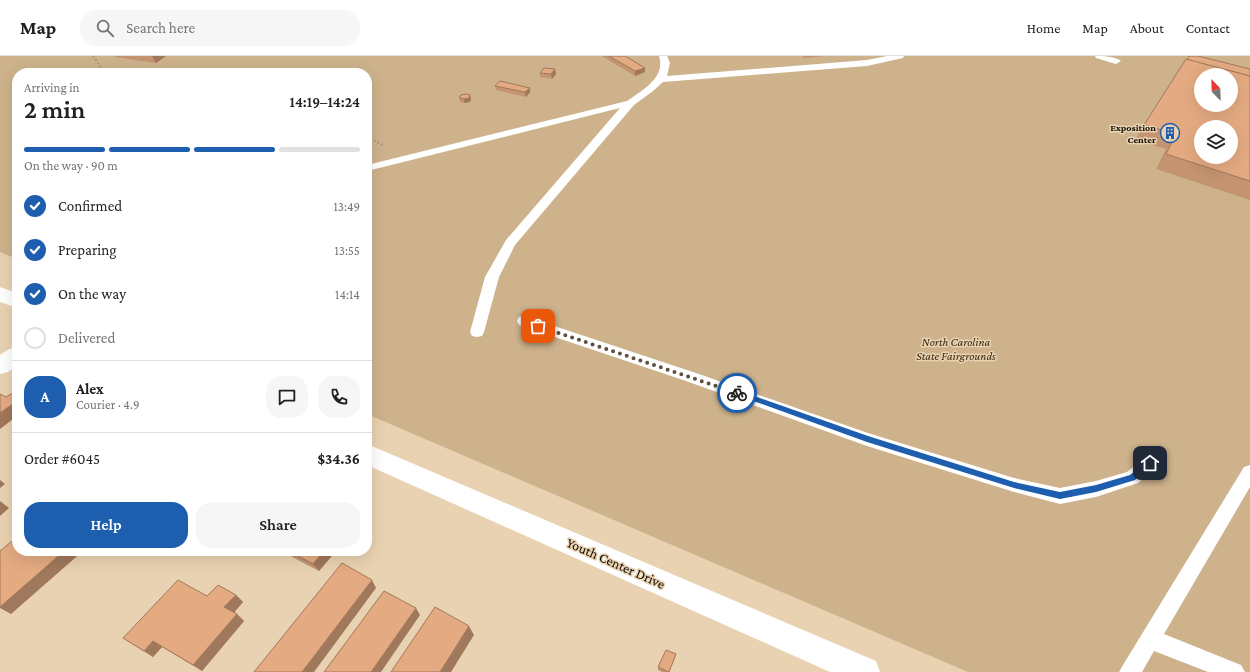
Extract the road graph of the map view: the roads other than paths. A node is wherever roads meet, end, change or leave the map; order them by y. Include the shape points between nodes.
1 (662, 56) edge
2 (900, 56) edge
3 (1099, 56) edge
4 (1116, 61) dead end
5 (660, 79) junction
6 (630, 103) junction
7 (372, 167) edge
8 (524, 321) dead end
9 (477, 332) dead end
10 (12, 358) edge
11 (0, 366) edge
12 (372, 456) edge
13 (1150, 463) dead end
14 (1250, 472) edge
15 (1150, 639) junction
16 (865, 672) edge
17 (1130, 672) edge
18 (1234, 672) edge

1 - 5 lane via 666,67
2 - 5 lane via 867,63
3 - 4 lane
5 - 6 lane
6 - 7 lane
6 - 9 lane via 510,243 492,277
8 - 13 lane via 867,439 1014,485 1060,496 1132,478
10 - 11 street
12 - 16 street, Youth Center Drive
14 - 15 lane
15 - 17 lane
15 - 18 lane

